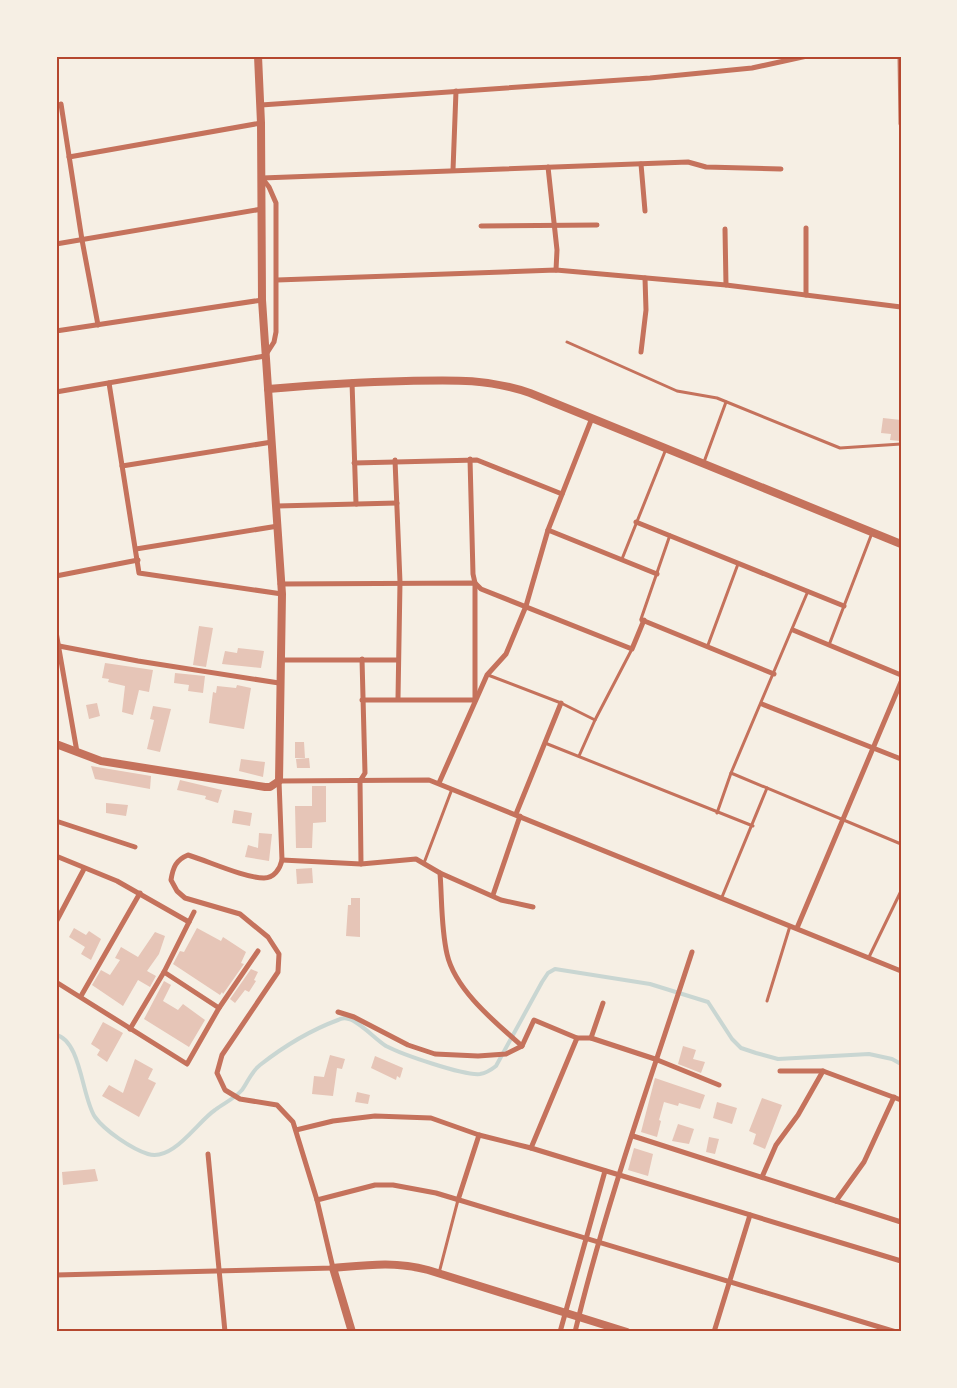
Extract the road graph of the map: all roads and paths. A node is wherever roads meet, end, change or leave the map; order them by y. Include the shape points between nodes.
1 (258, 56) edge
2 (807, 56) edge
3 (900, 56) edge
4 (456, 91) junction
5 (58, 104) edge
6 (260, 105) junction
7 (900, 111) edge
8 (261, 123) junction
9 (901, 124) edge
10 (69, 157) junction
11 (641, 164) junction
12 (548, 167) junction
13 (781, 169) dead end
14 (453, 170) junction
15 (262, 178) junction
16 (262, 209) junction
17 (645, 211) dead end
18 (597, 225) dead end
19 (480, 226) dead end
20 (555, 226) junction
21 (806, 228) dead end
22 (725, 229) dead end
23 (82, 240) junction
24 (56, 244) edge
25 (556, 270) junction
26 (645, 278) junction
27 (277, 280) junction
28 (726, 286) junction
29 (806, 295) junction
30 (262, 300) junction
31 (901, 307) edge
32 (98, 325) junction
33 (56, 331) edge
34 (567, 342) dead end
35 (641, 352) dead end
36 (265, 356) junction
37 (352, 382) junction
38 (109, 383) junction
39 (268, 389) junction
40 (56, 392) edge
41 (727, 402) junction
42 (592, 418) junction
43 (272, 442) junction
44 (901, 444) edge
45 (667, 448) junction
46 (470, 459) junction
47 (395, 460) junction
48 (354, 463) junction
49 (704, 463) junction
50 (122, 466) junction
51 (562, 494) junction
52 (397, 503) junction
53 (356, 504) junction
54 (277, 506) junction
55 (636, 522) junction
56 (278, 526) junction
57 (548, 530) junction
58 (872, 532) junction
59 (670, 535) junction
60 (901, 544) edge
61 (136, 549) junction
62 (138, 560) junction
63 (622, 560) junction
64 (739, 562) junction
65 (657, 574) junction
66 (56, 576) edge
67 (400, 582) junction
68 (475, 583) junction
69 (280, 584) junction
70 (808, 591) junction
71 (282, 594) junction
72 (526, 606) junction
73 (844, 606) junction
74 (642, 620) junction
75 (792, 630) junction
76 (56, 632) edge
77 (708, 645) junction
78 (829, 645) junction
79 (58, 646) junction
80 (632, 649) junction
81 (362, 659) junction
82 (280, 660) junction
83 (398, 660) junction
84 (774, 674) junction
85 (487, 675) junction
86 (901, 675) edge
87 (901, 682) edge
88 (279, 683) junction
89 (398, 698) junction
90 (362, 700) junction
91 (475, 700) junction
92 (561, 703) junction
93 (762, 704) junction
94 (595, 720) junction
95 (545, 743) junction
96 (56, 744) edge
97 (873, 747) junction
98 (77, 752) junction
99 (579, 756) junction
100 (901, 759) edge
101 (731, 773) junction
102 (360, 780) junction
103 (279, 781) junction
104 (440, 783) junction
105 (767, 788) junction
106 (452, 789) junction
107 (717, 812) junction
108 (518, 815) junction
109 (843, 820) junction
110 (56, 821) edge
111 (753, 826) junction
112 (901, 844) edge
113 (135, 847) dead end
114 (56, 856) edge
115 (424, 863) junction
116 (281, 864) junction
117 (361, 864) junction
118 (84, 869) junction
119 (440, 873) junction
120 (901, 891) edge
121 (140, 893) junction
122 (493, 895) junction
123 (722, 898) junction
124 (533, 908) dead end
125 (194, 912) dead end
126 (56, 922) edge
127 (189, 922) junction
128 (790, 925) junction
129 (797, 928) junction
130 (258, 951) dead end
131 (692, 952) dead end
132 (869, 957) junction
133 (901, 971) edge
134 (164, 972) junction
135 (56, 982) edge
136 (81, 996) junction
137 (768, 1001) dead end
138 (604, 1003) dead end
139 (219, 1008) junction
140 (338, 1012) dead end
141 (130, 1029) junction
142 (577, 1038) junction
143 (591, 1038) junction
144 (522, 1046) junction
145 (655, 1059) junction
146 (780, 1071) dead end
147 (823, 1071) junction
148 (719, 1085) dead end
149 (894, 1097) junction
150 (901, 1100) edge
151 (296, 1130) junction
152 (479, 1135) junction
153 (633, 1136) junction
154 (531, 1148) junction
155 (208, 1154) dead end
156 (605, 1171) junction
157 (620, 1176) junction
158 (762, 1177) junction
159 (317, 1200) junction
160 (458, 1200) junction
161 (836, 1201) junction
162 (750, 1216) junction
163 (901, 1222) edge
164 (586, 1239) junction
165 (600, 1243) junction
166 (901, 1261) edge
167 (334, 1268) junction
168 (220, 1269) junction
169 (439, 1274) junction
170 (56, 1275) edge
171 (728, 1281) junction
172 (565, 1313) junction
173 (578, 1317) junction
174 (226, 1332) edge
175 (352, 1332) edge
176 (560, 1332) edge
177 (574, 1332) edge
178 (627, 1332) edge
179 (714, 1332) edge
180 (896, 1332) edge

1 - 6 street
2 - 4 street via 752,68 660,78
3 - 7 street
4 - 6 street
4 - 14 street
5 - 10 street
6 - 8 street
7 - 9 street
8 - 10 street
8 - 15 street
10 - 23 street
11 - 12 street
11 - 13 street via 688,162 706,167
11 - 17 street
12 - 14 street
12 - 20 street
14 - 15 street
15 - 16 street
15 - 27 street via 276,203
16 - 23 street
16 - 30 street
18 - 20 street
19 - 20 street
20 - 25 street
21 - 29 street
22 - 28 street
23 - 24 street
23 - 32 street
25 - 26 street
25 - 27 street
26 - 28 street
26 - 35 street via 646,310
27 - 36 street via 276,332
28 - 29 street
29 - 31 street
30 - 32 street
30 - 36 street
32 - 33 street
34 - 41 lane via 677,391
36 - 38 street
36 - 39 street
37 - 39 street
37 - 42 street via 486,381 516,388
37 - 48 street
38 - 40 street
38 - 50 street
39 - 43 street
41 - 44 lane via 840,448
41 - 49 lane
42 - 45 street
42 - 51 street
43 - 50 street
43 - 54 street
45 - 49 street
45 - 55 lane
46 - 47 street
46 - 51 street
46 - 68 street via 472,574
47 - 48 street
47 - 52 street
48 - 53 street
49 - 58 street
50 - 61 street
51 - 57 street
52 - 53 street
52 - 67 street
53 - 54 street
54 - 56 street
55 - 59 street
55 - 63 lane
56 - 61 street
56 - 69 street
57 - 63 street
57 - 72 street
58 - 60 street
58 - 73 lane
59 - 64 street
59 - 65 lane
61 - 62 street
62 - 66 street
62 - 71 street via 139,573
63 - 65 street
64 - 70 street
64 - 77 lane
65 - 74 lane
67 - 68 street
67 - 69 street
67 - 83 street
68 - 72 street via 481,589
68 - 91 street
69 - 71 street
70 - 73 street
70 - 75 lane
71 - 82 street
72 - 80 street
72 - 85 street via 506,654
73 - 78 lane
74 - 77 street
74 - 80 street
75 - 78 street
75 - 84 lane
76 - 79 street
77 - 84 street
78 - 86 street
79 - 88 street
79 - 98 street
80 - 94 lane
81 - 82 street
81 - 83 street
81 - 90 street
82 - 88 street
83 - 89 street
84 - 93 lane
85 - 91 street
85 - 92 lane
87 - 97 street
88 - 103 street
89 - 90 street
89 - 91 street
90 - 102 street via 365,773
91 - 104 street
92 - 94 lane
92 - 95 street
93 - 97 street
93 - 101 lane
94 - 99 lane
95 - 99 lane
95 - 108 street
96 - 98 street
97 - 100 street
97 - 109 street
98 - 103 street via 101,761 265,787
99 - 107 lane
101 - 105 lane
101 - 107 lane
102 - 103 street
102 - 104 street via 429,780
102 - 117 street
103 - 116 street
104 - 106 street
105 - 109 lane
105 - 111 lane
106 - 108 street
106 - 115 lane
107 - 111 lane
108 - 122 street
108 - 123 street
109 - 112 lane
109 - 129 street
110 - 113 street
111 - 123 lane
114 - 118 street
115 - 117 street via 416,859
115 - 119 street
116 - 117 street
116 - 151 street via 274,874 265,878 188,855 179,859 171,880 185,898 240,914 268,937 279,954 278,972 222,1055 217,1073 225,1090 240,1099 277,1105
118 - 121 street
118 - 126 street
119 - 122 street
119 - 144 street via 447,955 457,977 493,1021
120 - 132 lane
121 - 127 street
121 - 136 street
122 - 124 street
123 - 128 street
125 - 127 street
127 - 134 street
128 - 129 street
128 - 137 lane
129 - 132 street
130 - 139 street
131 - 145 street
132 - 133 street
134 - 139 street
134 - 141 street
135 - 136 street
136 - 141 street
138 - 143 street
139 - 141 street via 187,1064
140 - 144 street via 435,1054 506,1054
142 - 143 street
142 - 144 street via 534,1020
142 - 154 street
143 - 145 street
145 - 148 street
145 - 153 street
146 - 147 street
147 - 149 street
147 - 158 street via 776,1145
149 - 150 street
149 - 161 street via 864,1162
151 - 152 street via 333,1121 388,1115 431,1118
151 - 159 street
152 - 154 street
152 - 160 street
153 - 157 street
153 - 158 street
154 - 156 street
155 - 168 street
156 - 157 street
156 - 164 street
157 - 162 street
157 - 165 street
158 - 161 street
159 - 160 street via 375,1186 394,1185
159 - 167 street
160 - 164 street
160 - 169 lane
161 - 163 street
162 - 166 street
162 - 171 street
164 - 165 street
164 - 172 street
165 - 171 street
165 - 173 street
167 - 168 street
167 - 169 street via 406,1264
167 - 175 street
168 - 170 street
168 - 174 street
169 - 172 street
171 - 179 street
171 - 180 street
172 - 173 street
172 - 176 street
173 - 177 street
173 - 178 street

